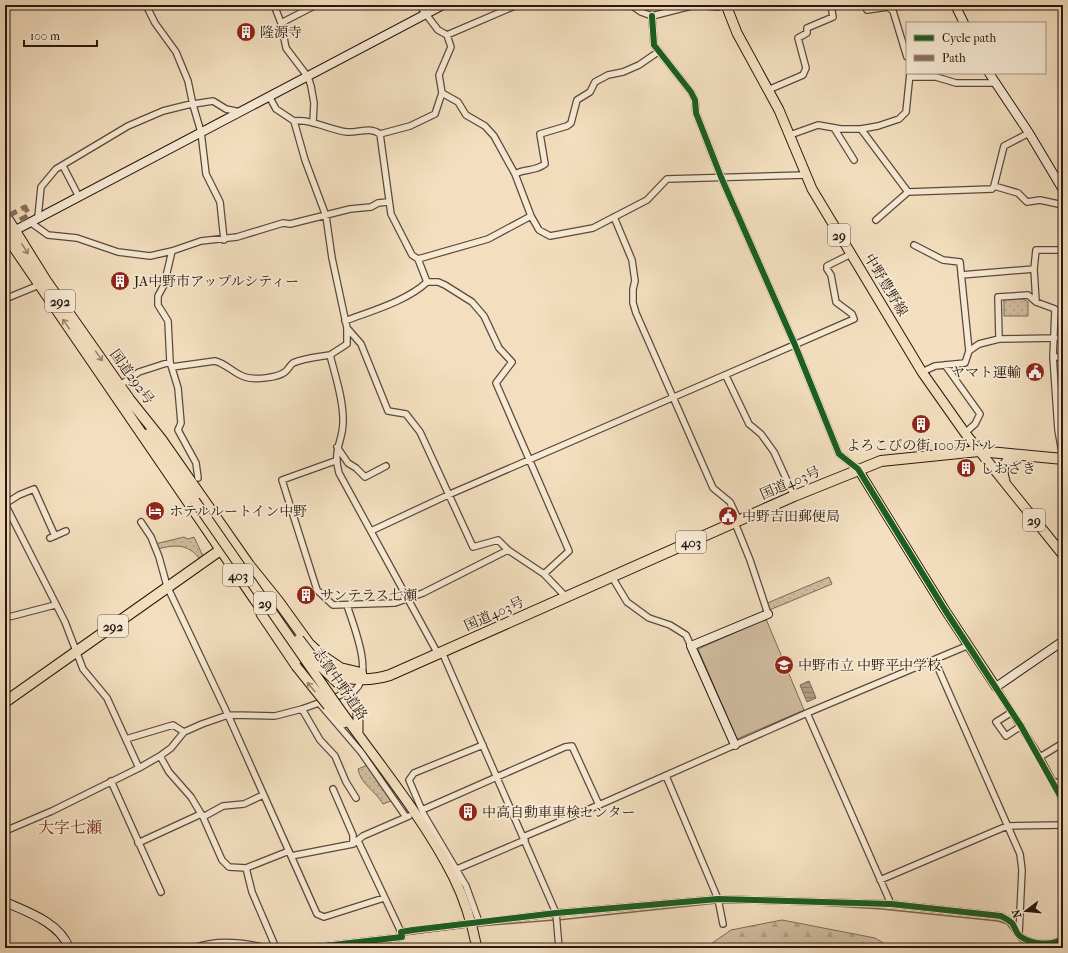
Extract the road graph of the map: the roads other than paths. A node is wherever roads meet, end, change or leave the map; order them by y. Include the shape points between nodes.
1 (146, 5) edge
2 (274, 5) edge
3 (316, 5) edge
4 (419, 5) edge
5 (443, 5) edge
6 (517, 5) edge
7 (631, 5) edge
8 (695, 5) edge
9 (725, 5) edge
10 (831, 5) edge
11 (865, 5) edge
12 (955, 5) edge
13 (426, 14) junction
14 (652, 16) junction
15 (964, 22) edge
16 (281, 23) junction
17 (447, 35) junction
18 (658, 52) junction
19 (906, 54) edge
20 (990, 74) edge
21 (911, 75) edge
22 (308, 76) junction
23 (994, 83) junction
24 (768, 90) junction
25 (442, 93) junction
26 (269, 96) junction
27 (193, 105) junction
28 (240, 112) junction
29 (294, 121) junction
30 (313, 123) junction
31 (834, 128) junction
32 (861, 129) junction
33 (201, 132) junction
34 (1029, 133) junction
35 (380, 134) junction
36 (790, 135) junction
37 (854, 160) dead end
38 (63, 166) junction
39 (515, 174) junction
40 (806, 175) junction
41 (721, 177) junction
42 (994, 186) junction
43 (1063, 190) edge
44 (908, 192) junction
45 (79, 197) junction
46 (388, 202) junction
47 (1063, 205) edge
48 (5, 215) edge
49 (326, 216) junction
50 (530, 216) junction
51 (38, 217) junction
52 (614, 218) junction
53 (876, 220) dead end
54 (30, 222) junction
55 (8, 234) edge
56 (224, 240) junction
57 (914, 245) dead end
58 (1063, 250) edge
59 (172, 251) junction
60 (851, 254) junction
61 (418, 259) junction
62 (1034, 269) junction
63 (962, 275) junction
64 (427, 282) junction
65 (39, 285) junction
66 (5, 299) edge
67 (1036, 302) junction
68 (346, 321) junction
69 (347, 328) junction
70 (1055, 338) junction
71 (999, 339) junction
72 (795, 345) junction
73 (969, 351) junction
74 (330, 355) junction
75 (1053, 357) junction
76 (1063, 357) edge
77 (171, 365) junction
78 (945, 365) junction
79 (922, 372) junction
80 (726, 376) junction
81 (116, 387) junction
82 (673, 398) junction
83 (965, 433) junction
84 (336, 447) junction
85 (979, 451) junction
86 (1021, 456) junction
87 (1063, 458) edge
88 (335, 461) junction
89 (530, 461) junction
90 (386, 466) dead end
91 (858, 469) junction
92 (198, 478) dead end
93 (1006, 484) junction
94 (448, 495) junction
95 (794, 496) junction
96 (5, 504) edge
97 (141, 522) dead end
98 (737, 522) junction
99 (66, 531) dead end
100 (371, 531) junction
101 (232, 542) junction
102 (221, 549) junction
103 (508, 550) junction
104 (1063, 555) edge
105 (249, 565) junction
106 (544, 574) junction
107 (612, 577) junction
108 (167, 588) junction
109 (566, 597) junction
110 (408, 598) junction
111 (256, 601) junction
112 (55, 604) junction
113 (347, 605) junction
114 (768, 614) joint
115 (5, 618) edge
116 (1063, 642) edge
117 (691, 646) junction
118 (969, 646) junction
119 (76, 652) junction
120 (440, 653) junction
121 (322, 656) junction
122 (935, 660) junction
123 (317, 669) junction
124 (362, 676) junction
125 (996, 687) junction
126 (5, 702) edge
127 (328, 704) junction
128 (302, 709) junction
129 (1012, 712) junction
130 (807, 713) junction
131 (228, 715) junction
132 (1021, 726) junction
133 (184, 732) junction
134 (358, 734) junction
135 (126, 739) junction
136 (1063, 744) edge
137 (482, 745) junction
138 (735, 745) junction
139 (368, 749) junction
140 (160, 756) junction
141 (1040, 757) junction
142 (139, 768) junction
143 (666, 776) junction
144 (496, 778) junction
145 (1063, 779) edge
146 (111, 782) junction
147 (1055, 784) junction
148 (333, 789) dead end
149 (263, 795) junction
150 (356, 798) dead end
151 (1063, 801) edge
152 (599, 805) junction
153 (422, 810) junction
154 (202, 815) junction
155 (1063, 825) edge
156 (1007, 826) junction
157 (5, 831) edge
158 (524, 838) junction
159 (356, 842) junction
160 (138, 843) junction
161 (290, 854) junction
162 (246, 868) junction
163 (457, 869) junction
164 (880, 880) junction
165 (161, 892) dead end
166 (384, 898) junction
167 (718, 899) junction
168 (5, 902) edge
169 (891, 904) junction
170 (556, 913) junction
171 (465, 924) dead end
172 (723, 924) dead end
173 (402, 932) junction
174 (1018, 935) junction
175 (1063, 938) edge
176 (69, 948) edge
177 (194, 948) edge
178 (266, 948) edge
179 (276, 948) edge
180 (307, 948) edge
181 (477, 948) edge
182 (559, 948) edge

1 - 27 street via 155,23 176,52 188,81
2 - 16 street
3 - 16 street
4 - 13 street
5 - 13 street
6 - 17 street
7 - 14 street
8 - 9 street
8 - 14 street
9 - 24 main road, 中野豊野線 / 29
10 - 24 street via 833,17 807,28 807,33 798,38 806,68 803,75
11 - 19 street via 867,10 888,7 893,11
12 - 15 street
13 - 17 street via 438,30
13 - 22 street
14 - 18 street via 654,45
16 - 22 street via 286,48
17 - 25 street via 451,47 439,75
18 - 39 street via 639,65 595,82 590,92 577,100 568,126 540,134 545,164 539,168 523,169
18 - 41 street via 691,92 695,100 696,113
20 - 23 street
21 - 23 street via 936,77 956,83
21 - 32 street via 906,112 899,119
22 - 26 street
22 - 30 street via 314,96
23 - 34 street
24 - 36 main road, 中野豊野線 / 29
25 - 35 street via 431,117
25 - 39 street via 458,102 466,115 485,126 494,136
26 - 28 street
26 - 29 street via 276,109
27 - 28 street via 213,101 226,109
27 - 33 street
27 - 38 street via 163,111 128,126
28 - 33 street
29 - 30 street via 304,120
29 - 49 street via 305,160
30 - 35 street via 336,130 372,130
31 - 32 street
31 - 36 street via 818,125
31 - 37 street
32 - 44 street
33 - 45 street
33 - 56 street via 206,174 220,202
34 - 42 street via 1004,146
34 - 43 street
35 - 46 street
36 - 40 main road, 中野豊野線 / 29
38 - 45 street
38 - 51 street via 56,169 41,187
39 - 50 street
40 - 41 street
40 - 60 main road, 中野豊野線 / 29 via 829,221
41 - 52 street via 667,179 647,200
41 - 72 street
42 - 44 street via 992,190
42 - 47 street via 1018,193 1027,202 1040,200
44 - 53 street
45 - 51 street
46 - 49 street
46 - 61 street via 390,214 412,254
48 - 55 highway, 国道292号 / 292
49 - 56 street via 290,224 283,223
49 - 68 street
50 - 52 street via 539,230 550,236 593,228
50 - 61 street via 488,239
51 - 54 street
52 - 82 street via 632,260 636,314
54 - 55 street
54 - 59 street via 48,234 77,238 118,252 150,256
55 - 65 highway, 国道292号 / 292
55 -> 81 highway, 国道292号 / 292 via 46,281
56 - 59 street via 200,241
57 - 63 street via 943,260 960,262
58 - 62 street via 1036,250
59 - 77 street via 164,285 158,296 158,305 168,320
60 - 72 street via 827,266 827,269 831,275 836,302 852,314 854,319
60 - 79 main road, 中野豊野線 / 29
61 - 64 street
62 - 63 street
62 - 67 street
63 - 73 street
64 - 68 street via 404,298
64 - 89 street via 445,285 472,302 484,316 499,348 512,362 496,383
65 - 66 street
81 -> 65 highway, 国道292号 / 292
67 - 70 street via 1055,309
67 - 71 street via 1028,295 998,297
68 - 69 street
69 - 74 street via 347,344
69 - 94 street via 361,344 388,411 406,414 420,432
70 - 71 street
70 - 75 street
71 - 73 street via 979,344
72 - 80 street
72 - 91 street via 839,454
73 - 78 street via 965,363
74 - 77 street via 292,363 285,372 258,378 246,378 215,361
74 - 84 street via 343,419
75 - 76 street
75 - 87 street via 1058,430
77 - 81 street via 139,372
77 - 92 street via 178,388 181,423 178,430 196,463
78 - 79 street
78 - 83 street via 980,414 975,424
79 - 83 main road, 中野豊野線 / 29
80 - 82 street
80 - 95 street via 749,424 761,434 774,452
81 - 101 highway, 国道292号 / 292 via 161,439
81 - 102 highway, 国道292号 / 292
81 - 127 main road, 志賀中野道路 / 29, bridge
82 - 89 street
82 - 98 street via 713,488 730,502
83 - 85 main road, 中野豊野線 / 29
84 - 88 street
84 - 90 street via 348,463 365,477
85 - 86 highway, 国道403号 / 403
85 - 91 highway, 国道403号 / 403 via 901,458
85 - 93 main road, 中野豊野線 / 29
86 - 87 highway, 国道403号 / 403
86 - 93 main road via 1008,459 1004,463
88 - 100 street
88 - 113 street via 282,480 318,590 333,605
89 - 94 street
89 - 106 street via 569,551
91 - 95 highway, 国道403号 / 403
91 - 118 street
93 - 104 main road, 中野豊野線 / 29
94 - 100 street
94 - 103 street via 473,546 498,540
95 - 98 highway, 国道403号 / 403
96 - 99 street via 34,489 52,537
96 - 112 street
97 - 108 street via 159,557
98 - 107 highway, 国道403号 / 403
98 - 114 street
100 - 110 street
101 - 102 highway, 292
101 - 105 highway, 国道403号 / 403
102 - 108 highway, 292
102 - 111 highway, 国道403号 / 403
103 - 106 street
103 - 110 street
105 - 121 highway, 国道403号 / 403 via 309,644
105 - 134 main road, 29, bridge via 319,665 352,697 357,709
106 - 109 street
107 - 109 highway, 国道403号 / 403
107 - 117 street via 627,602 649,618 670,625 686,635
108 - 119 highway, 292
108 - 131 street
109 - 120 highway, 国道403号 / 403
110 - 113 street via 387,604
110 - 120 street
111 - 123 highway, 国道403号 / 403 via 291,649
127 -> 111 main road, 29, bridge via 296,666 263,619
112 - 115 street
112 - 119 street
113 - 124 street via 362,656
114 - 117 street
116 - 125 street
117 - 138 street
118 - 122 street
118 - 125 street
119 - 126 highway, 292
119 - 135 street via 83,669 106,698
120 - 124 highway, 国道403号 / 403 via 385,677
120 - 137 street
121 - 123 highway
121 - 124 highway, 国道403号 / 403 via 344,670
122 - 130 street
122 - 156 street
123 - 124 highway, 国道403号 / 403 via 338,676
124 - 127 street via 357,688
125 - 129 street
127 - 128 street
127 - 134 main road, 志賀中野道路 / 29
127 - 139 main road, 29
127 - 159 street via 408,816 363,836
128 - 131 street via 275,716
128 - 150 street via 320,740 335,756
129 - 132 street
129 - 132 street via 996,722 1006,736
130 - 138 street
130 - 164 street
131 - 133 street
131 - 149 street
132 - 141 street
133 - 135 street via 173,725
133 - 140 street via 171,748
134 - 139 main road, 志賀中野道路 / 29
135 - 142 street
136 - 141 street
137 - 144 street
137 - 153 street via 414,773 409,780
138 - 143 street
139 - 181 main road, 志賀中野道路 / 29 via 443,857 466,909
140 - 142 street
140 - 154 street
141 - 147 street
142 - 146 street
143 - 152 street
143 - 167 street
144 - 152 street via 572,746
144 - 153 street
144 - 158 street
145 - 147 street
146 - 157 street
146 - 160 street
147 - 151 street
148 - 159 street
149 - 154 street via 244,804 223,806
149 - 161 street
152 - 158 street
153 - 163 street
154 - 160 street
154 - 162 street via 222,860 229,867
155 - 156 street
156 - 164 street
156 - 174 street via 1020,854 1022,870
158 - 163 street
158 - 170 street
159 - 161 street
159 - 166 street
160 - 165 street
161 - 162 street
161 - 166 street via 317,914 324,917
162 - 179 street via 252,892
163 - 170 street via 473,902 478,923
164 - 169 street
166 - 173 street
167 - 169 street
167 - 170 street
167 - 172 street
168 - 176 street via 57,929
169 - 174 street via 1001,916 1011,922
170 - 182 street
171 - 173 street
173 - 180 street via 402,937
174 - 175 street via 1028,941 1051,945
177 - 178 street via 224,941

